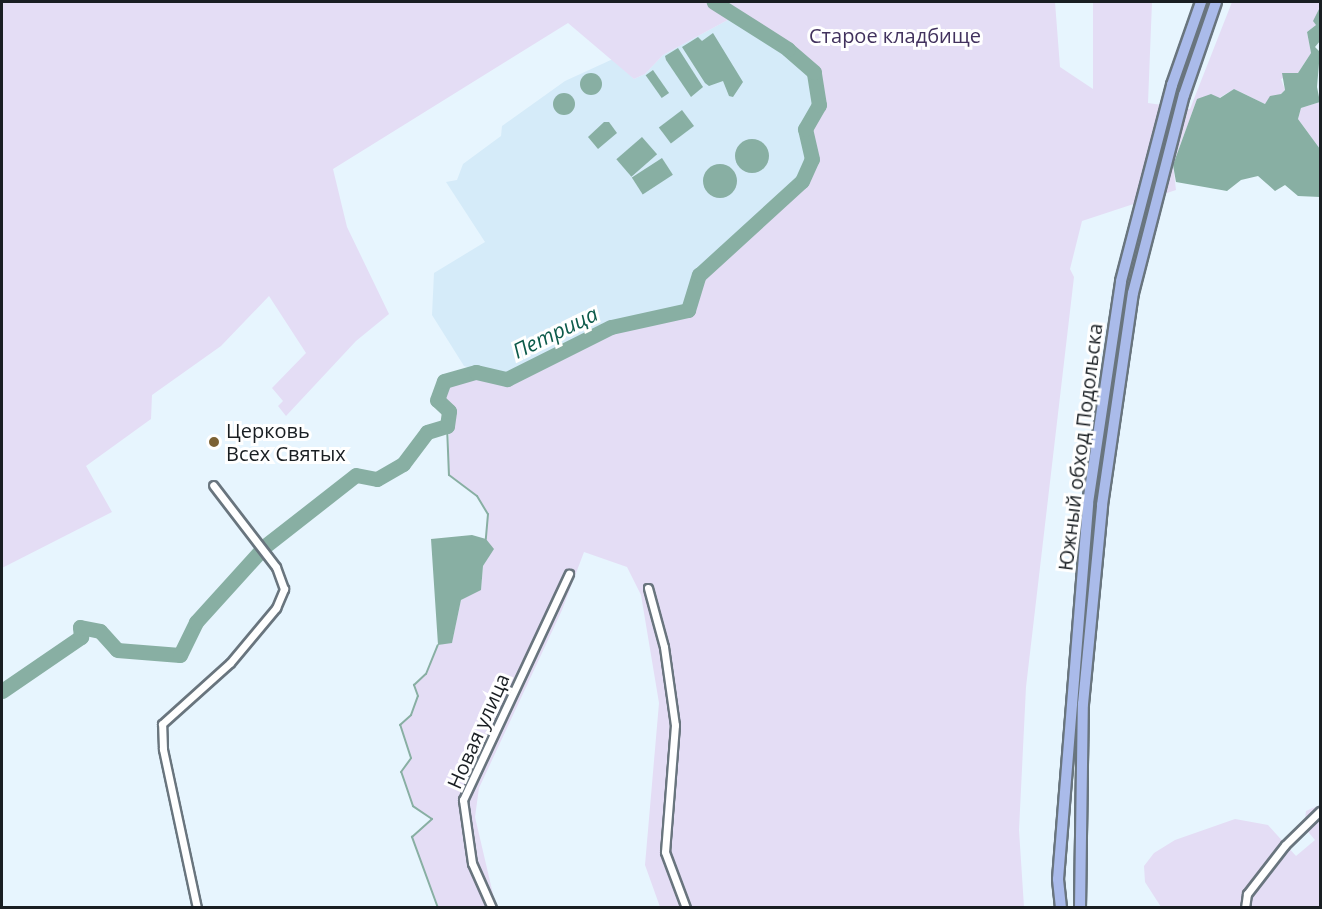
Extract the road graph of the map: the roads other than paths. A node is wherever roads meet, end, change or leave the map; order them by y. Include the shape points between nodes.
1 (1201, 2) edge
2 (1216, 2) edge
3 (213, 485) dead end
4 (569, 574) dead end
5 (648, 588) dead end
6 (1320, 811) edge
7 (197, 908) edge
8 (492, 908) edge
9 (686, 908) edge
10 (1061, 908) edge
11 (1080, 908) edge
12 (1245, 908) edge

1 - 10 main road, Южный обход Подольска via 1172,85 1120,281 1088,503 1059,868
2 - 11 main road, Южный обход Подольска via 1184,95 1133,293 1102,505 1083,704
3 - 7 street via 276,567 284,589 276,608 230,663 162,724 163,749
4 - 8 street, Новая улица via 463,801 472,863
5 - 9 street via 664,647 675,726 665,852
6 - 12 street via 1285,845 1247,894

